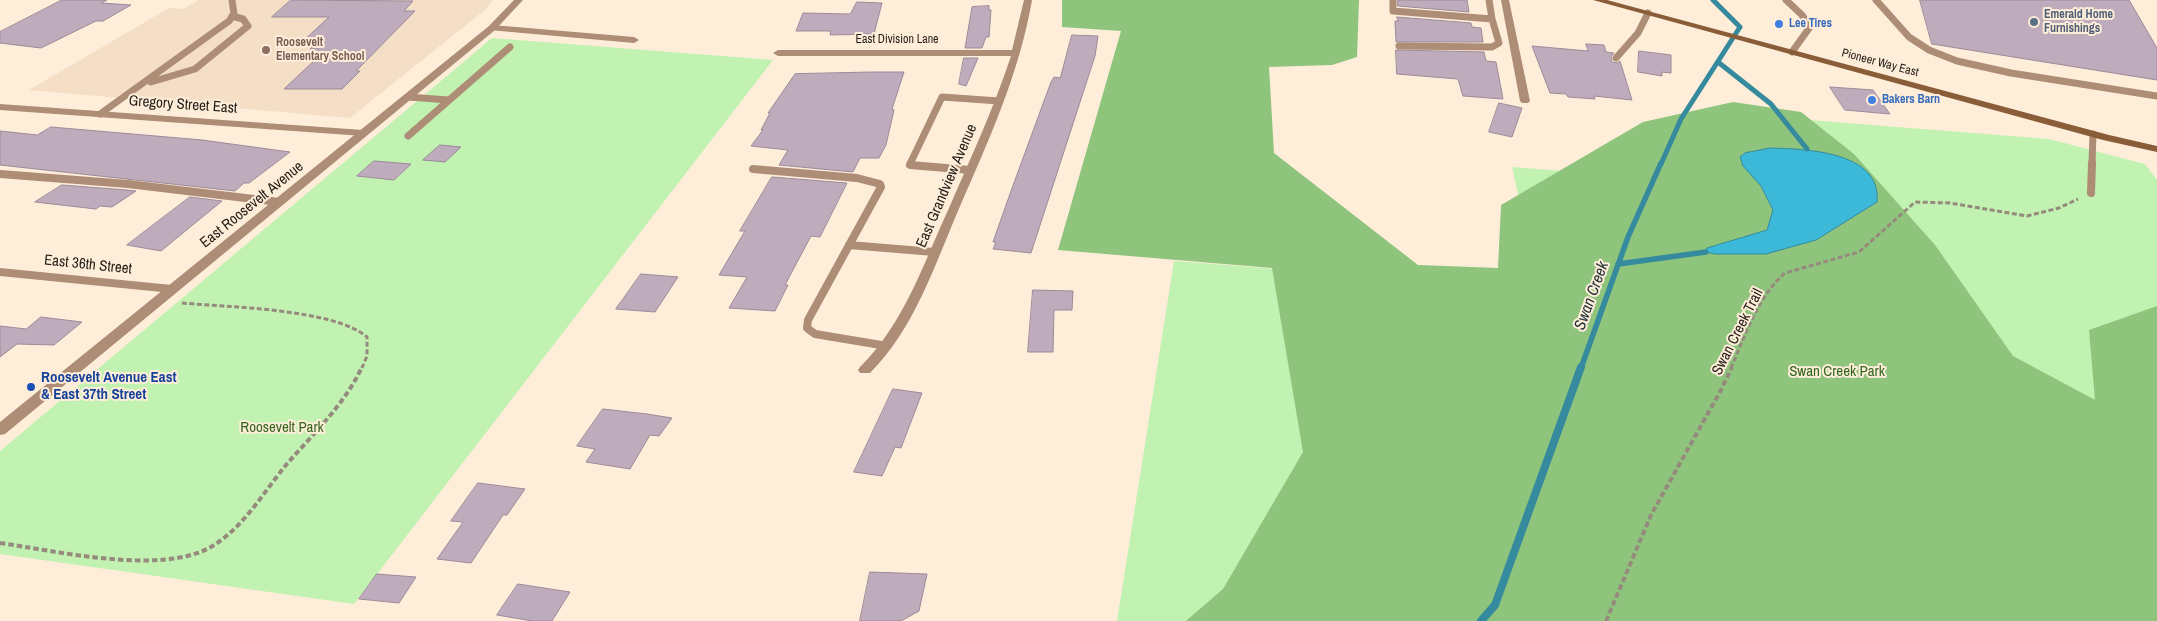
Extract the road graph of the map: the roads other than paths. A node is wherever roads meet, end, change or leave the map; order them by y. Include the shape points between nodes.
1 (232, 0) edge
2 (519, 0) edge
3 (1028, 0) edge
4 (1393, 0) edge
5 (1489, 0) edge
6 (1505, 0) edge
7 (1597, 0) edge
8 (1786, 0) edge
9 (1876, 0) edge
10 (1648, 13) junction
11 (232, 16) junction
12 (1492, 19) junction
13 (492, 28) junction
14 (634, 40) dead end
15 (1399, 46) dead end
16 (510, 48) dead end
17 (778, 52) dead end
18 (1792, 52) junction
19 (1016, 53) junction
20 (1616, 58) dead end
21 (144, 84) junction
22 (2157, 96) edge
23 (408, 97) junction
24 (449, 100) junction
25 (999, 101) junction
26 (1525, 101) dead end
27 (0, 107) edge
28 (100, 114) junction
29 (364, 133) junction
30 (2093, 134) junction
31 (408, 136) dead end
32 (2157, 149) edge
33 (753, 169) dead end
34 (970, 170) junction
35 (0, 174) edge
36 (2091, 193) road end
37 (279, 202) junction
38 (849, 245) junction
39 (934, 252) junction
40 (0, 272) edge
41 (172, 289) junction
42 (887, 346) junction
43 (865, 370) dead end
44 (0, 430) edge

1 - 11 lane
2 - 13 street, East Roosevelt Avenue
3 - 19 street, East Grandview Avenue
4 - 12 lane via 1393,11
5 - 12 lane
6 - 26 street
7 - 10 main road, Pioneer Way East
8 - 18 lane via 1810,27
9 - 22 lane via 1908,37 1957,61 2011,73
10 - 18 main road, Pioneer Way East
10 - 20 lane via 1638,33
11 - 21 lane
11 - 21 lane via 243,19 248,26 195,69
12 - 15 lane via 1499,43 1492,47
13 - 14 street
13 - 23 street, East Roosevelt Avenue
16 - 24 lane
17 - 19 street, East Division Lane
18 - 30 main road, Pioneer Way East
19 - 25 street, East Grandview Avenue
21 - 28 lane
23 - 24 lane
23 - 29 street, East Roosevelt Avenue
24 - 31 lane
25 - 34 street, East Grandview Avenue
25 - 34 lane via 942,97 910,165
27 - 28 street, Gregory Street East
28 - 29 street, Gregory Street East
29 - 37 street, East Roosevelt Avenue
30 - 32 main road, Pioneer Way East
30 - 36 lane
33 - 38 lane via 857,178 880,184
34 - 39 street, East Grandview Avenue
35 - 37 lane via 128,184
37 - 41 street, East Roosevelt Avenue
38 - 39 lane
38 - 42 lane via 808,320 807,328 815,334
39 - 42 street, East Grandview Avenue
40 - 41 street, East 36th Street
41 - 44 street, East Roosevelt Avenue
42 - 43 street, East Grandview Avenue

